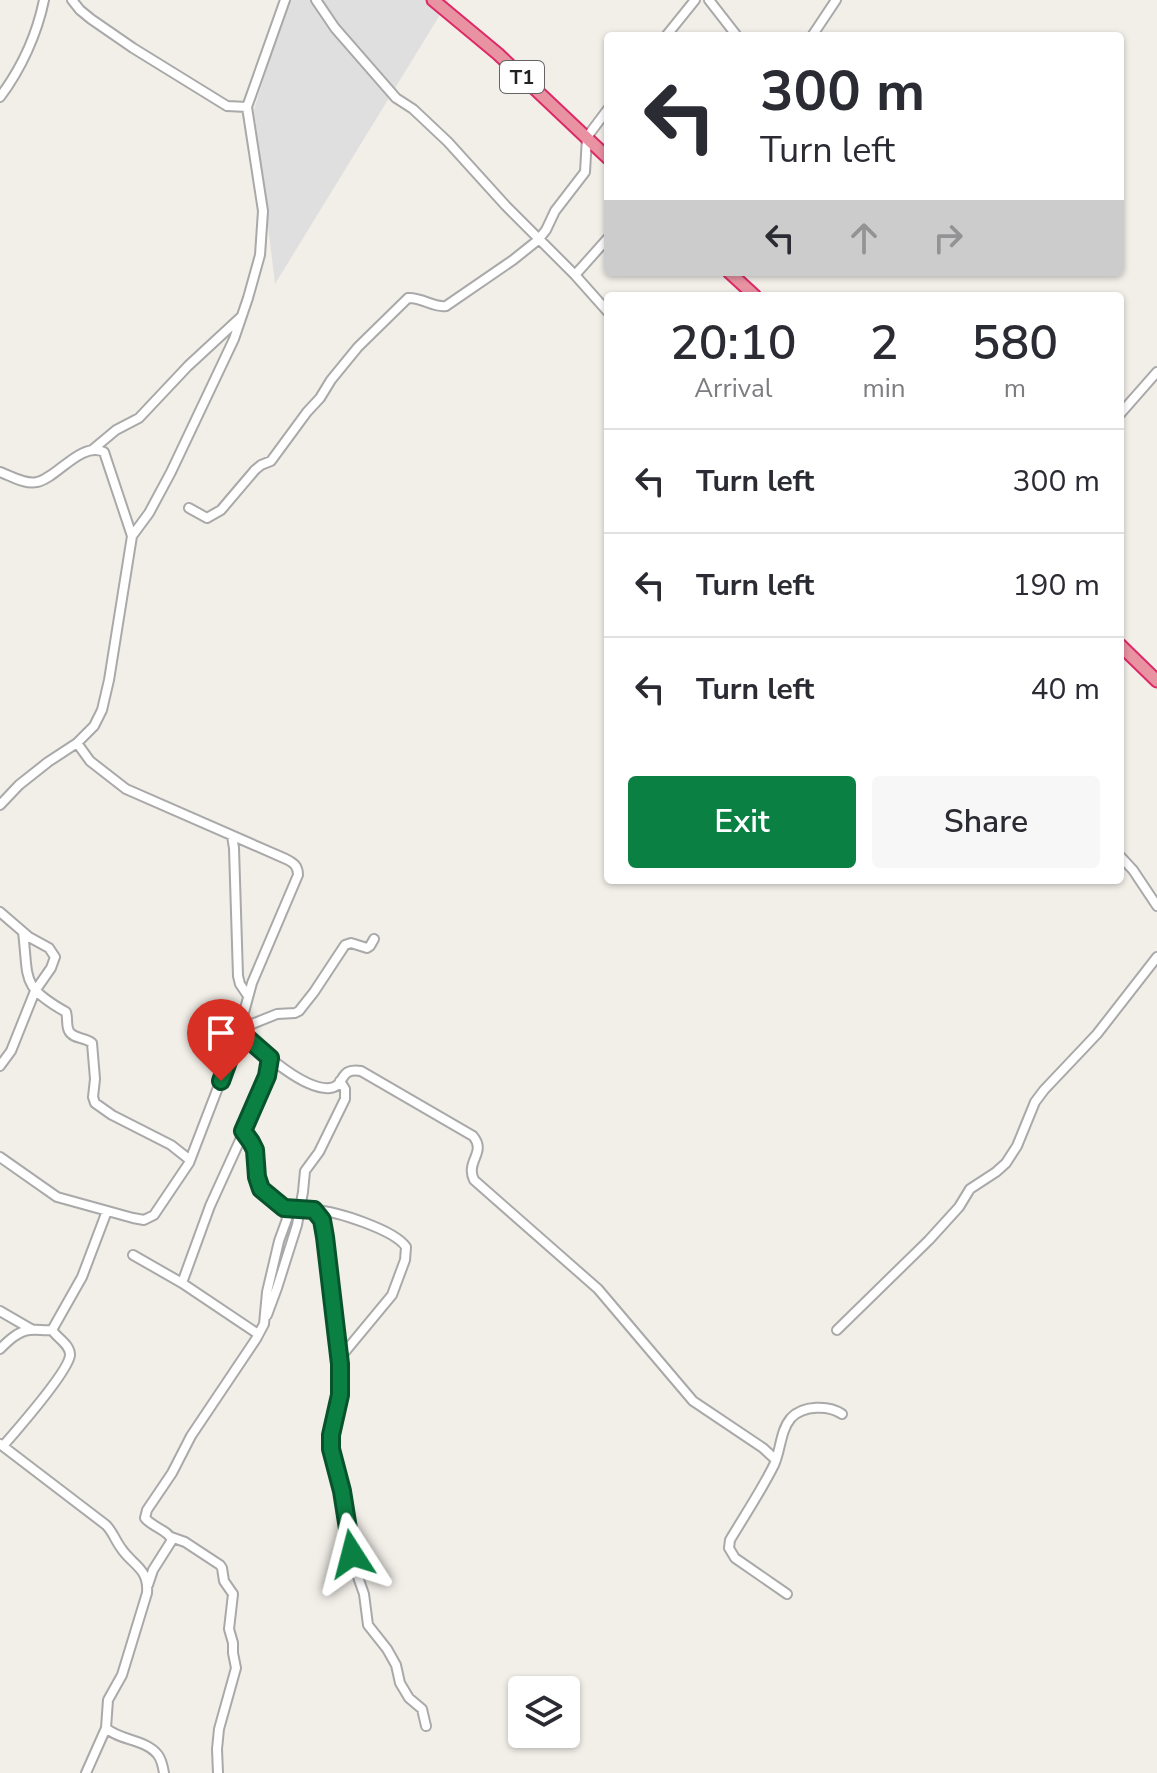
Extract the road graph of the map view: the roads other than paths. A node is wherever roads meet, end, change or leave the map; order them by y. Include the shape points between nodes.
1 (44, 0) edge
2 (72, 0) edge
3 (285, 0) edge
4 (316, 0) edge
5 (433, 0) edge
6 (695, 0) edge
7 (836, 0) edge
8 (712, 1) edge
9 (669, 32) edge
10 (734, 32) edge
11 (815, 32) edge
12 (0, 97) edge
13 (247, 107) junction
14 (604, 114) edge
15 (587, 137) junction
16 (604, 154) edge
17 (538, 240) junction
18 (604, 242) edge
19 (575, 275) junction
20 (733, 276) edge
21 (751, 292) edge
22 (604, 308) edge
23 (241, 317) junction
24 (1157, 372) edge
25 (1124, 409) edge
26 (92, 450) junction
27 (0, 472) edge
28 (189, 508) dead end
29 (132, 536) junction
30 (1124, 649) edge
31 (1157, 681) edge
32 (77, 743) junction
33 (0, 805) edge
34 (232, 836) junction
35 (1124, 860) edge
36 (1157, 906) edge
37 (0, 912) edge
38 (23, 932) junction
39 (374, 939) dead end
40 (1157, 957) edge
41 (35, 991) junction
42 (248, 996) junction
43 (243, 1028) junction
44 (270, 1058) junction
45 (0, 1066) edge
46 (340, 1081) junction
47 (243, 1131) junction
48 (0, 1157) edge
49 (190, 1160) junction
50 (284, 1208) junction
51 (299, 1209) junction
52 (314, 1210) junction
53 (107, 1211) junction
54 (133, 1255) dead end
55 (182, 1283) junction
56 (0, 1311) edge
57 (265, 1319) junction
58 (31, 1329) junction
59 (52, 1330) junction
60 (837, 1330) dead end
61 (258, 1334) junction
62 (0, 1349) edge
63 (339, 1359) junction
64 (842, 1414) dead end
65 (2, 1445) edge
66 (776, 1460) junction
67 (171, 1537) junction
68 (148, 1585) junction
69 (787, 1594) dead end
70 (426, 1726) dead end
71 (106, 1728) junction
72 (86, 1773) edge
73 (164, 1773) edge
74 (218, 1773) edge

1 - 12 street via 21,65
2 - 13 street via 91,19 169,71 227,106
3 - 13 street
4 - 17 street via 396,98 437,131
5 - 15 highway, T1
6 - 9 street
7 - 11 street
8 - 10 street
13 - 23 street via 263,211 260,255
14 - 15 street
15 - 16 highway, T1
15 - 17 street via 585,172
17 - 19 street
17 - 28 street via 446,306 408,298 367,337 271,461 255,470 221,510 207,518
18 - 19 street
19 - 22 street
20 - 21 highway
23 - 26 street via 139,418
23 - 29 street via 171,472
24 - 25 street
26 - 27 street via 38,482
26 - 29 street via 104,452
29 - 32 street via 102,710
30 - 31 highway
32 - 33 street
32 - 34 street via 90,761 126,789
34 - 42 street via 238,976
34 - 42 street via 298,869
35 - 36 street
37 - 38 street
38 - 41 street via 27,974
38 - 41 street via 55,957
39 - 43 street via 367,948 345,945 299,1011
40 - 60 street via 1035,1102 1006,1163 970,1189 929,1240
41 - 45 street
41 - 49 street via 66,1012 69,1033 92,1043 95,1103
42 - 43 street
43 - 44 street
43 - 49 street
44 - 46 street via 307,1082 330,1088
44 - 47 street
46 - 51 street via 345,1099 305,1171
46 - 66 street via 349,1071 361,1071 473,1136 479,1150 471,1168 474,1180 598,1289 693,1401
47 - 50 street via 255,1150 261,1189
47 - 55 street
48 - 53 street via 57,1197
49 - 53 street via 150,1218
50 - 51 street
50 - 57 street via 287,1219
51 - 52 street
51 - 57 street
52 - 63 street via 325,1237
52 - 63 street via 361,1222 398,1237 406,1247 392,1295
53 - 59 street via 82,1277
54 - 55 street
55 - 61 street
56 - 58 street
57 - 61 street
58 - 59 street
58 - 62 street
59 - 65 street via 68,1347 67,1363
61 - 67 street via 147,1510 148,1522
63 - 70 street via 340,1395 331,1449 352,1560 368,1625 396,1665 409,1698 422,1709
64 - 66 street via 810,1409 791,1418
65 - 68 street via 111,1529
66 - 69 street via 729,1548 735,1558
67 - 68 street
67 - 74 street via 220,1565 233,1594 229,1629 236,1668 219,1729
68 - 71 street via 122,1675 108,1700
71 - 72 street
71 - 73 street via 152,1750

